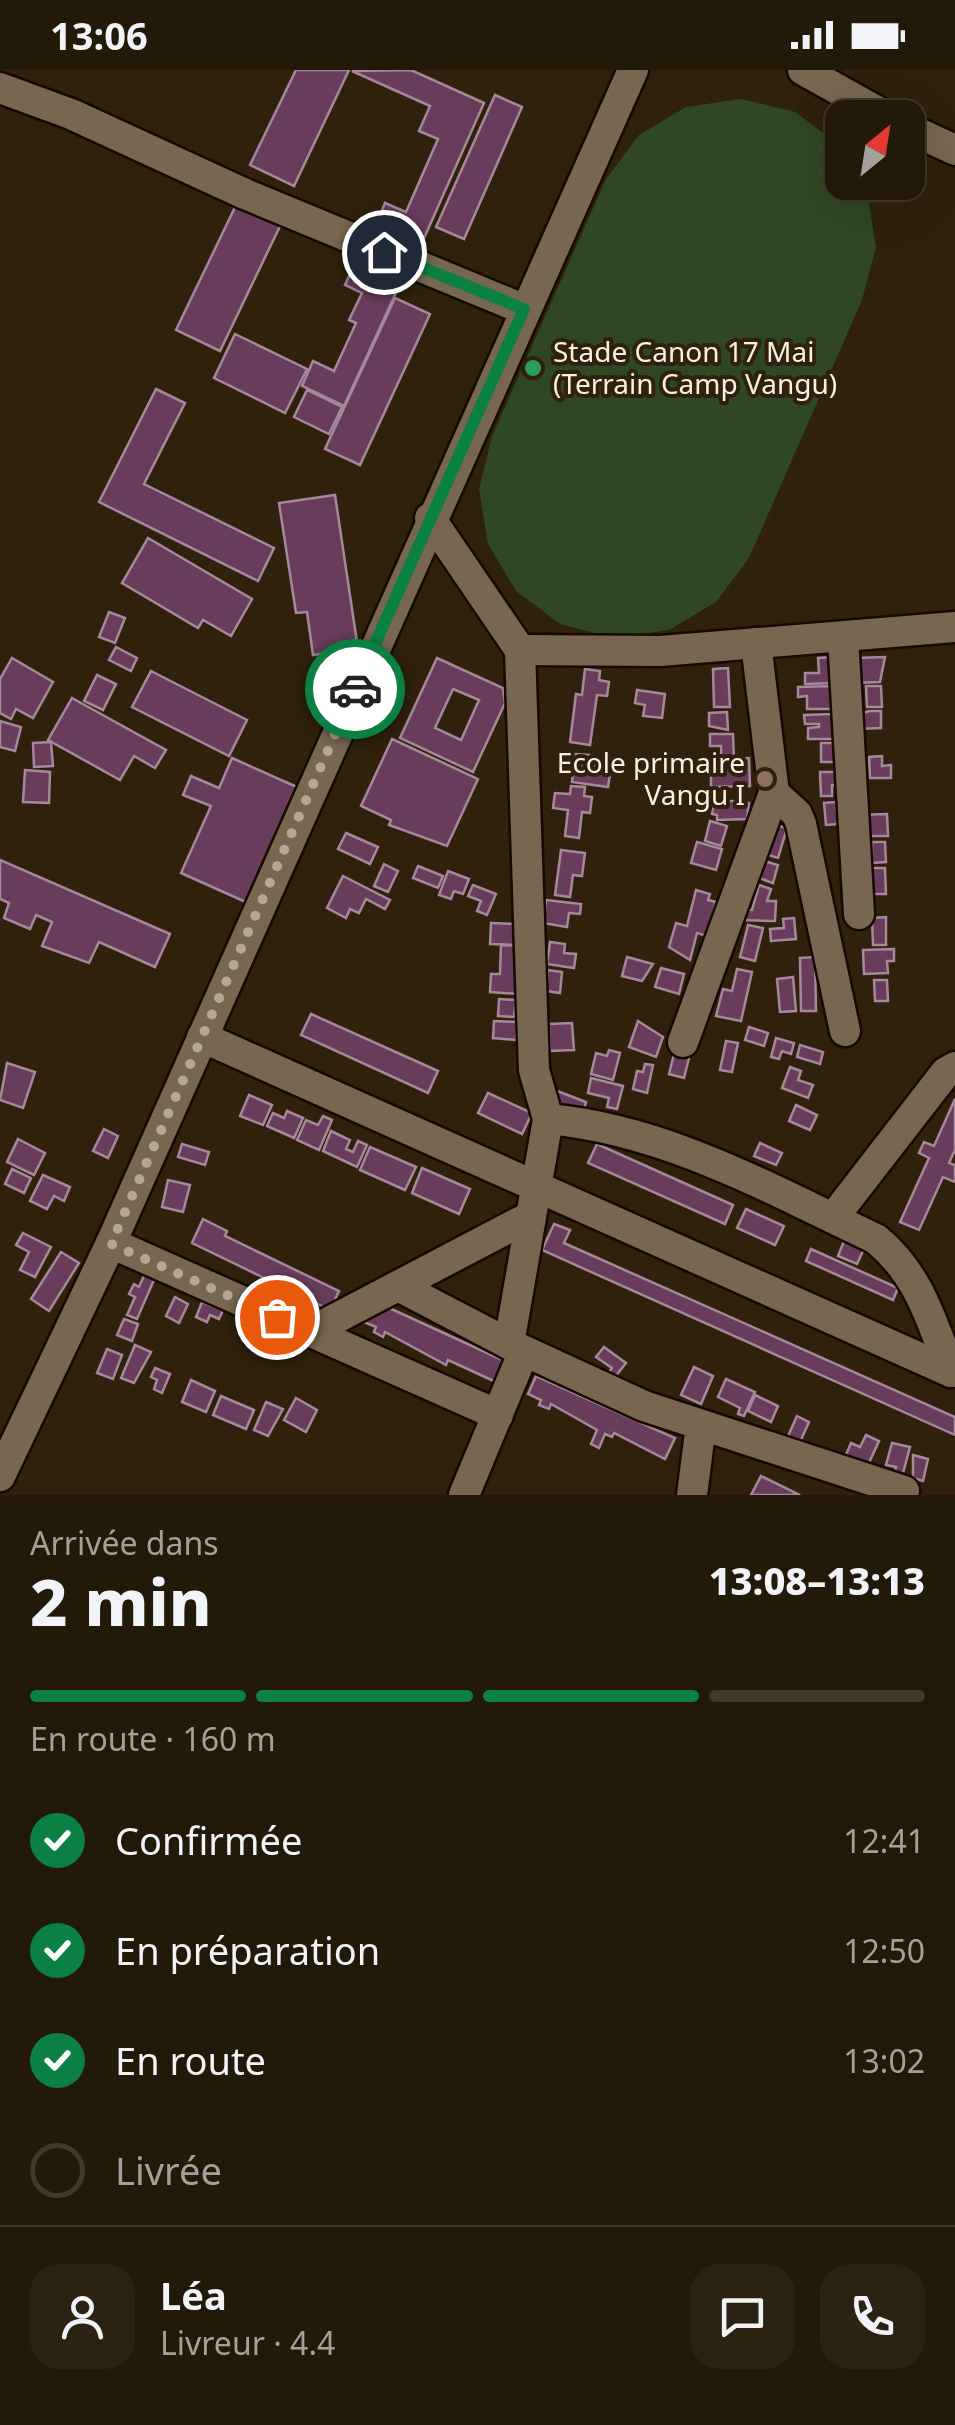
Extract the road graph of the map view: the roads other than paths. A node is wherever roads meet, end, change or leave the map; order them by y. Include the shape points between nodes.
1 (632, 70) edge
2 (802, 70) edge
3 (0, 88) edge
4 (856, 100) edge
5 (925, 136) edge
6 (955, 150) edge
7 (524, 309) junction
8 (430, 518) junction
9 (955, 627) edge
10 (844, 637) junction
11 (756, 644) junction
12 (520, 650) junction
13 (774, 792) junction
14 (858, 914) dead end
15 (846, 1030) dead end
16 (202, 1037) junction
17 (683, 1042) dead end
18 (955, 1067) edge
19 (548, 1119) junction
20 (536, 1184) junction
21 (531, 1216) junction
22 (833, 1218) junction
23 (111, 1244) junction
24 (398, 1286) junction
25 (310, 1332) junction
26 (516, 1348) junction
27 (498, 1415) junction
28 (702, 1425) junction
29 (0, 1476) edge
30 (904, 1492) dead end
31 (464, 1495) edge
32 (692, 1495) edge

1 - 7 street
2 - 4 street
3 - 7 street
5 - 6 street
7 - 8 street
8 - 12 street
8 - 16 street
9 - 10 street
10 - 11 street
10 - 14 street
11 - 12 street
11 - 13 street
12 - 19 street via 534,1070
13 - 15 street via 801,824
13 - 17 street
16 - 20 street
16 - 23 street
18 - 22 street
19 - 20 street
19 - 22 street via 613,1128 695,1154
20 - 21 street
20 - 22 street via 951,1372 923,1298 895,1254
21 - 24 street
21 - 26 street
23 - 25 street
23 - 29 street
24 - 25 street
24 - 26 street
25 - 27 street
26 - 27 street
26 - 28 street
27 - 31 street
28 - 30 street
28 - 32 street

